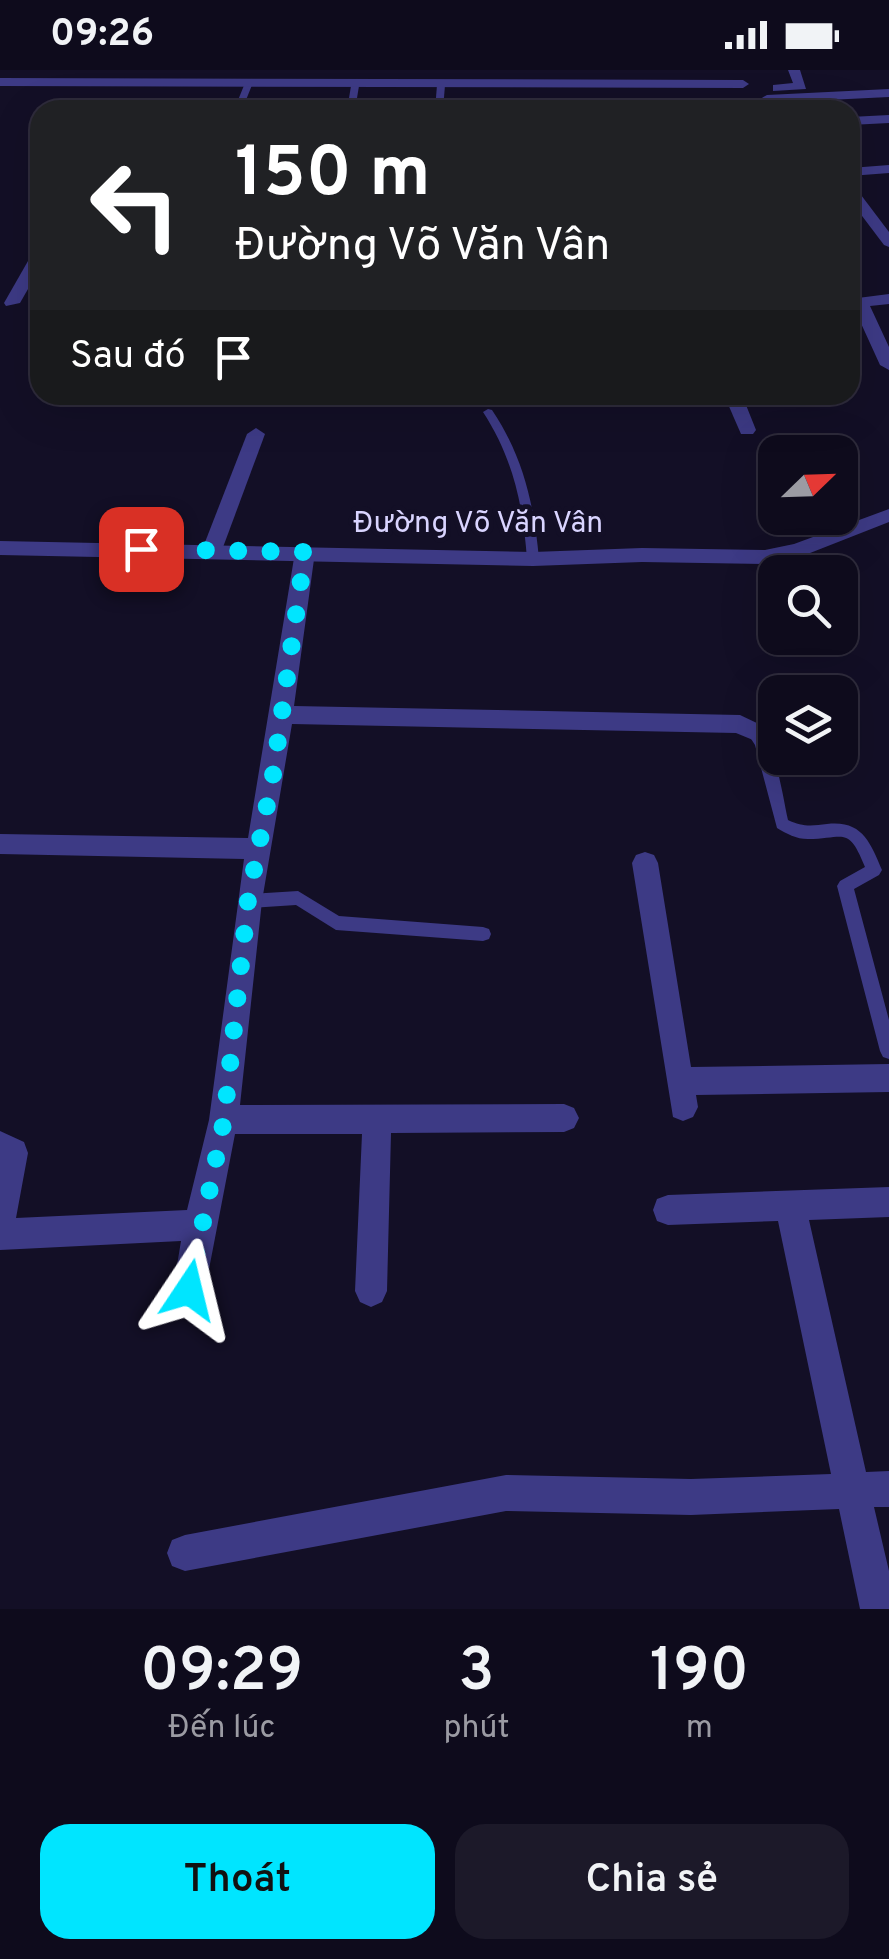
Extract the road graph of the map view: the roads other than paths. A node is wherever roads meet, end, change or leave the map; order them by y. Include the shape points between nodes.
1 (376, 70) edge
2 (722, 70) edge
3 (794, 70) edge
4 (241, 80) edge
5 (449, 80) edge
6 (0, 82) edge
7 (356, 86) junction
8 (373, 86) junction
9 (748, 87) junction
10 (889, 93) edge
11 (767, 99) joint
12 (352, 100) edge
13 (889, 120) edge
14 (860, 121) edge
15 (889, 169) edge
16 (860, 171) edge
17 (860, 198) edge
18 (889, 242) edge
19 (30, 273) edge
20 (889, 300) edge
21 (860, 303) edge
22 (13, 304) edge
23 (860, 313) edge
24 (889, 365) edge
25 (738, 405) edge
26 (488, 412) dead end
27 (747, 430) dead end
28 (256, 434) dead end
29 (889, 514) edge
30 (0, 548) edge
31 (212, 550) junction
32 (305, 552) junction
33 (533, 559) junction
34 (281, 715) junction
35 (754, 730) joint
36 (0, 844) edge
37 (258, 849) junction
38 (645, 863) dead end
39 (248, 900) junction
40 (484, 934) dead end
41 (889, 1051) edge
42 (889, 1078) edge
43 (564, 1118) dead end
44 (377, 1119) junction
45 (224, 1120) junction
46 (0, 1146) edge
47 (889, 1202) edge
48 (790, 1206) junction
49 (668, 1210) dead end
50 (0, 1221) edge
51 (200, 1226) junction
52 (0, 1234) edge
53 (189, 1290) dead end
54 (371, 1291) dead end
55 (889, 1488) edge
56 (851, 1490) junction
57 (185, 1553) dead end
58 (879, 1609) edge

1 - 8 street
2 - 9 street
3 - 9 street via 801,86
4 - 6 street
4 - 7 street
5 - 8 street
5 - 9 street
7 - 8 street
7 - 12 lane
9 - 11 street
10 - 11 street
13 - 14 street
15 - 16 street
17 - 18 street
19 - 22 street
20 - 21 street
23 - 24 street
25 - 27 street
26 - 33 lane via 519,465
28 - 31 street
29 - 33 street, Đường Võ Văn Vân via 765,557
30 - 31 street, Đường Võ Văn Vân
31 - 32 street, Đường Võ Văn Vân
32 - 33 street, Đường Võ Văn Vân
32 - 34 street
34 - 35 street via 740,724
34 - 37 street
35 - 41 lane via 782,824 845,829 866,844 874,870 845,886
36 - 37 street
37 - 39 street
38 - 42 street via 681,1094
39 - 40 lane via 298,898 336,923
39 - 45 street
43 - 44 street
44 - 45 street
44 - 54 street
45 - 51 street
46 - 50 street via 13,1153
47 - 48 street
48 - 49 street
48 - 56 street
51 - 52 street
51 - 53 street
55 - 56 street
56 - 57 street via 691,1497 506,1493
56 - 58 street

